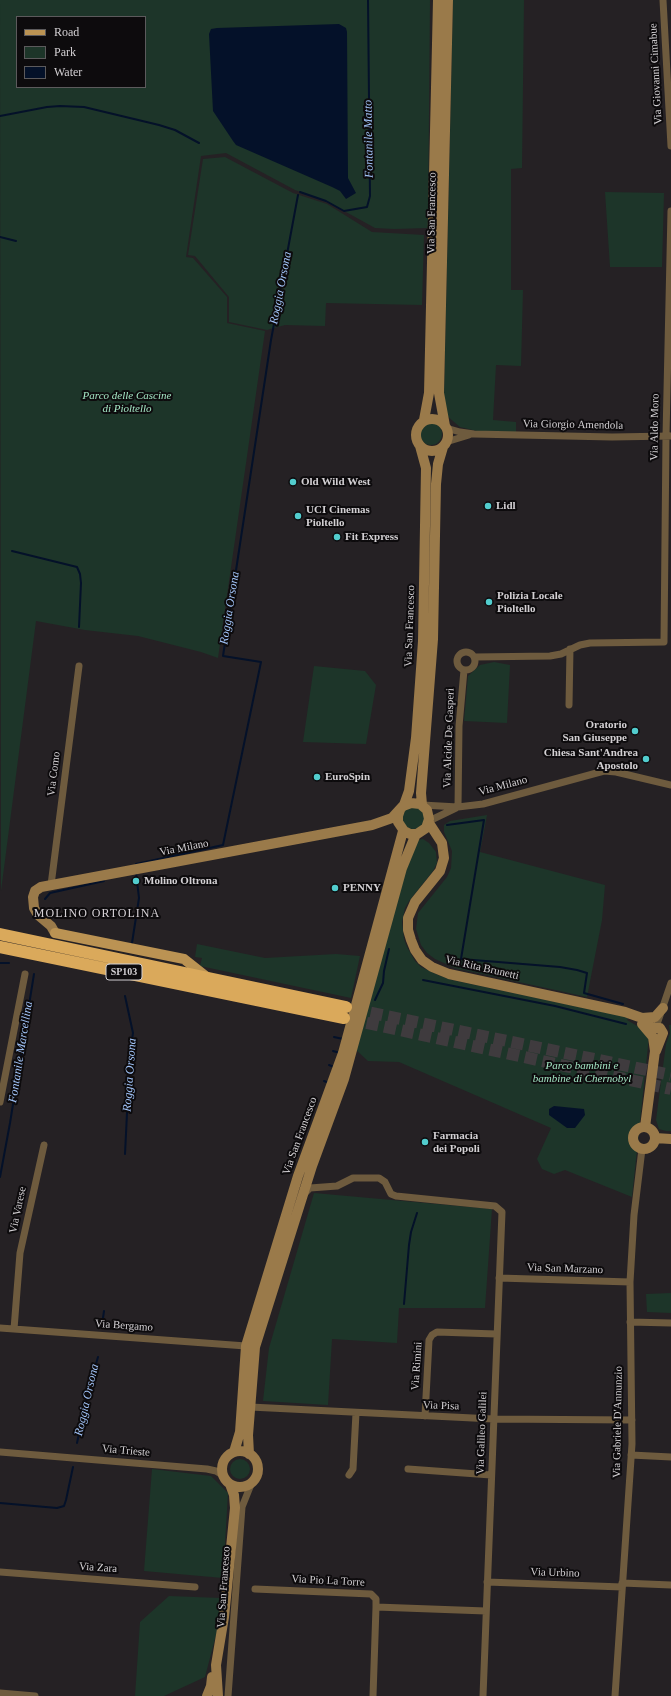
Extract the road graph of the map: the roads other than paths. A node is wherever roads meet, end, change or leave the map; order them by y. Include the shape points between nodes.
1 (438, 0) edge
2 (448, 0) edge
3 (663, 0) edge
4 (671, 146) edge
5 (671, 211) edge
6 (424, 420) junction
7 (446, 427) junction
8 (474, 434) junction
9 (668, 436) edge
10 (444, 444) junction
11 (420, 446) junction
12 (668, 595) edge
13 (664, 642) joint
14 (570, 650) junction
15 (475, 657) junction
16 (79, 666) dead end
17 (464, 670) junction
18 (569, 705) dead end
19 (671, 785) edge
20 (422, 805) junction
21 (458, 807) junction
22 (402, 808) junction
23 (429, 822) junction
24 (372, 825) junction
25 (402, 829) junction
26 (418, 833) junction
27 (444, 853) junction
28 (46, 886) junction
29 (55, 933) joint
30 (0, 934) edge
31 (0, 948) edge
32 (0, 954) edge
33 (25, 974) dead end
34 (208, 978) junction
35 (171, 982) junction
36 (671, 983) edge
37 (664, 1007) junction
38 (638, 1016) junction
39 (656, 1032) junction
40 (0, 1102) edge
41 (645, 1127) junction
42 (655, 1138) junction
43 (671, 1139) edge
44 (44, 1145) dead end
45 (642, 1149) junction
46 (312, 1166) junction
47 (327, 1186) junction
48 (303, 1195) junction
49 (498, 1278) junction
50 (630, 1282) junction
51 (630, 1322) junction
52 (671, 1323) edge
53 (0, 1328) edge
54 (14, 1329) junction
55 (496, 1334) junction
56 (246, 1346) junction
57 (250, 1407) junction
58 (356, 1413) junction
59 (425, 1416) junction
60 (493, 1419) junction
61 (632, 1420) junction
62 (0, 1452) edge
63 (234, 1452) junction
64 (249, 1454) junction
65 (631, 1455) junction
66 (671, 1457) edge
67 (408, 1468) dead end
68 (349, 1475) dead end
69 (491, 1475) junction
70 (227, 1480) junction
71 (249, 1484) junction
72 (235, 1508) junction
73 (0, 1572) edge
74 (487, 1582) junction
75 (622, 1585) junction
76 (671, 1585) edge
77 (195, 1587) dead end
78 (255, 1589) dead end
79 (376, 1607) junction
80 (486, 1611) junction
81 (224, 1617) junction
82 (0, 1693) edge
83 (34, 1696) edge
84 (207, 1696) edge
85 (218, 1696) edge
86 (228, 1696) edge
87 (373, 1696) edge
88 (483, 1696) edge
89 (615, 1696) edge

1 - 6 street, Via San Francesco via 429,393
2 - 7 street, Via San Francesco via 439,393
3 - 4 street, Via Giovanni Cimabue
5 - 9 street, Via Aldo Moro
6 - 7 street via 435,419
6 - 11 street via 415,432
7 - 8 street, Via Giorgio Amendola
7 - 10 street via 448,435
8 - 9 street, Via Giorgio Amendola
8 - 10 street, Via Giorgio Amendola
9 - 12 street, Via Aldo Moro
10 - 11 street via 433,451
10 - 20 street, Via San Francesco via 436,484 433,639
11 - 22 street, Via San Francesco via 426,468 423,641 416,738 409,791
12 - 13 street, Via Aldo Moro
13 - 14 street, Via Alcide De Gasperi via 590,643
14 - 15 street, Via Alcide De Gasperi via 547,657
14 - 18 street
15 - 17 street via 475,664
15 - 17 street, Via Alcide De Gasperi via 468,652 459,655 458,664
16 - 28 street, Via Como
17 - 21 street, Via Alcide De Gasperi via 459,726
19 - 21 street, Via Milano via 604,771 483,804
20 - 21 street, Via Milano
20 - 22 street via 413,803
20 - 23 street via 428,812
21 - 23 street, Via Milano
22 - 24 street, Via Milano via 388,820
22 - 25 street via 398,816
23 - 26 street via 426,829
23 - 27 street via 442,843
24 - 25 street, Via Milano
24 - 28 street, Via Milano
25 - 26 street via 408,834
25 - 56 street, Via San Francesco via 343,1053 298,1176
26 - 27 street via 435,839
26 - 46 street, Via San Francesco via 404,861 344,1079
27 - 38 street, Via Rita Brunetti via 440,871 415,902 408,918 410,940 422,960 432,968 449,974
28 - 29 street via 34,894 33,904 37,914
29 - 34 main road via 184,959
30 - 34 highway, SP103
31 - 35 highway, SP103
32 - 35 highway, SP103
33 - 40 street
34 - 35 highway, SP103 via 345,1013 248,998
36 - 37 street
37 - 38 street via 654,1016
37 - 39 street
38 - 39 street, Via Rita Brunetti
39 - 41 street
41 - 42 street via 651,1130
41 - 45 street via 635,1131 633,1138 636,1145
42 - 43 street
42 - 45 street via 651,1146
44 - 54 street, Via Varese via 20,1253
45 - 50 street, Via Gabriele D'Annunzio via 634,1215
46 - 47 street via 313,1177
46 - 48 street, Via San Francesco
47 - 48 street via 310,1188
47 - 49 street, Via Galileo Galilei via 337,1186 353,1178 379,1178 385,1182 389,1192 394,1196 495,1206 501,1210 502,1215
48 - 57 street, Via San Francesco via 255,1347
49 - 50 street, Via San Marzano
49 - 55 street, Via Galileo Galilei
50 - 51 street, Via Gabriele D'Annunzio
51 - 52 street
51 - 61 street, Via Gabriele D'Annunzio
53 - 54 street, Via Bergamo
54 - 56 street, Via Bergamo
55 - 59 street, Via Rimini via 437,1332 432,1335 429,1340
55 - 60 street, Via Galileo Galilei
56 - 63 street, Via San Francesco via 240,1432
57 - 58 street, Via Pisa
57 - 64 street, Via San Francesco via 247,1439
58 - 59 street, Via Pisa
58 - 68 street via 353,1469
59 - 60 street, Via Pisa
60 - 61 street, Via Pisa
60 - 69 street, Via Galileo Galilei
61 - 65 street, Via Gabriele D'Annunzio
62 - 70 street, Via Trieste via 207,1469 216,1471
63 - 64 street via 242,1451
63 - 70 street via 229,1455 222,1468
64 - 71 street via 255,1459 258,1467 257,1476
65 - 66 street
65 - 75 street, Via Gabriele D'Annunzio
67 - 69 street
69 - 74 street, Via Galileo Galilei
70 - 71 street via 238,1487
70 - 72 street, Via San Francesco via 233,1491
71 - 72 street, Via San Francesco
71 - 86 street, Via San Francesco via 242,1507
72 - 81 street, Via San Francesco
73 - 77 street, Via Zara
74 - 75 street, Via Urbino
74 - 80 street, Via Galileo Galilei
75 - 76 street, Via Urbino
75 - 89 street, Via Gabriele D'Annunzio
78 - 79 street, Via Pio La Torre via 371,1594 376,1599
79 - 80 street
79 - 87 street
80 - 88 street, Via Galileo Galilei
81 - 84 street, Via San Francesco
81 - 85 street, Via San Francesco via 216,1665
82 - 83 street

